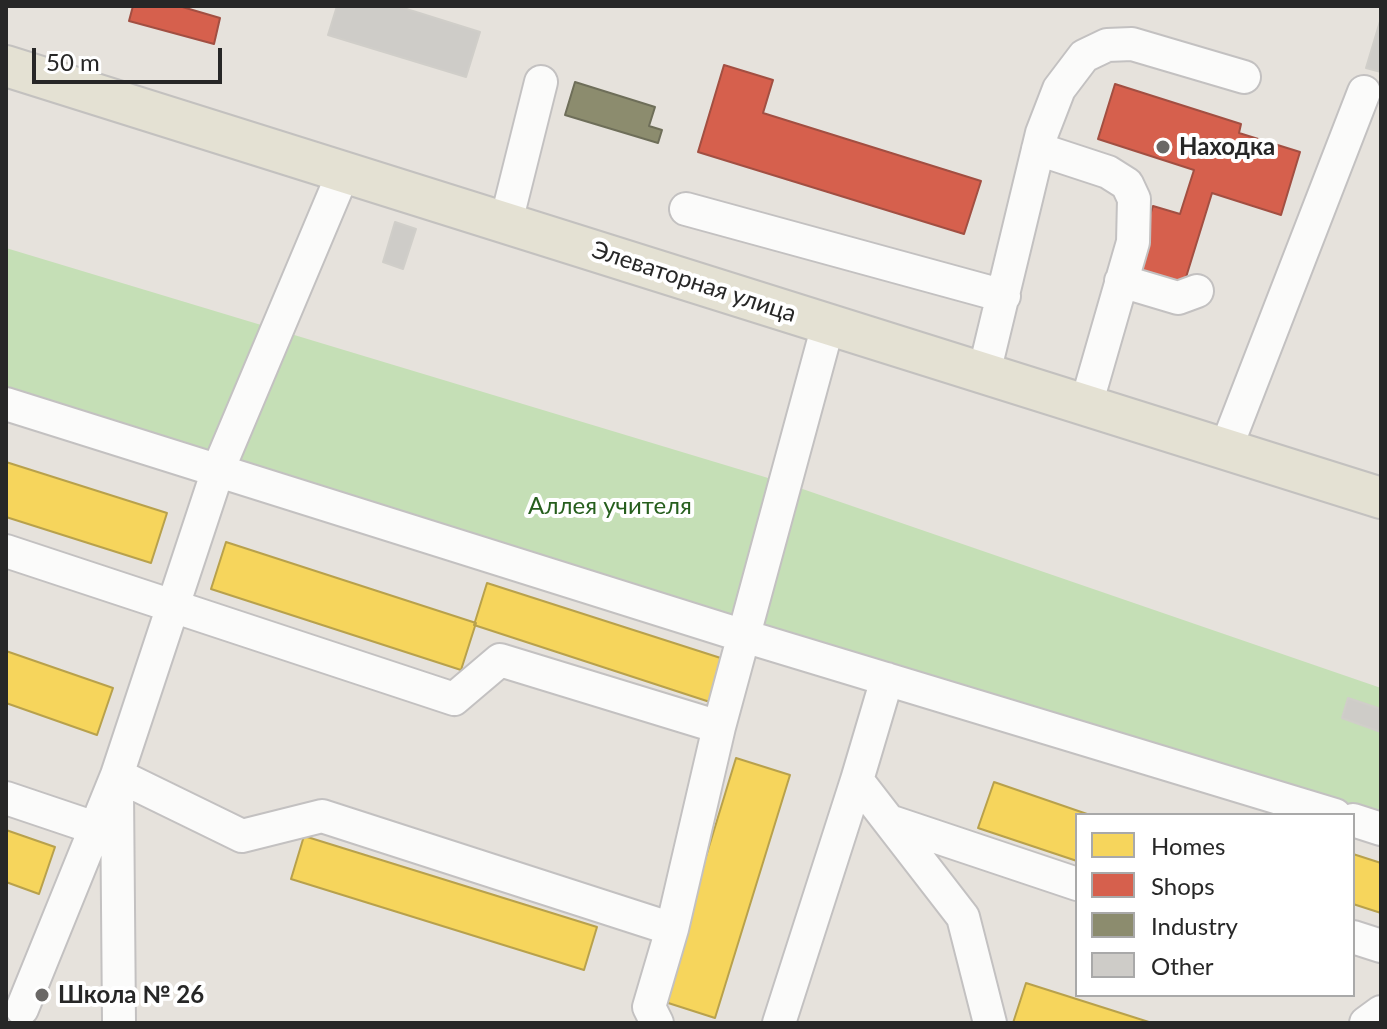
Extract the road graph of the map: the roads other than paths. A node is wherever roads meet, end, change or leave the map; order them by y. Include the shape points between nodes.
1 (6, 66) edge
2 (1244, 77) dead end
3 (541, 82) dead end
4 (1364, 92) dead end
5 (1038, 149) junction
6 (344, 171) junction
7 (686, 209) dead end
8 (506, 222) junction
9 (1121, 281) junction
10 (1197, 291) dead end
11 (1004, 296) junction
12 (828, 325) junction
13 (984, 373) junction
14 (6, 404) edge
15 (1086, 405) junction
16 (1226, 448) junction
17 (218, 470) junction
18 (1381, 498) edge
19 (6, 551) edge
20 (173, 606) junction
21 (744, 636) junction
22 (887, 679) junction
23 (719, 727) junction
24 (117, 775) junction
25 (857, 780) junction
26 (6, 798) edge
27 (1328, 813) edge
28 (889, 821) junction
29 (1355, 821) edge
30 (95, 828) junction
31 (1381, 829) edge
32 (1075, 883) edge
33 (672, 929) junction
34 (1355, 938) edge
35 (1381, 946) edge
36 (22, 1009) dead end
37 (1381, 1012) edge
38 (119, 1023) edge
39 (657, 1023) edge
40 (779, 1023) edge
41 (990, 1023) edge
42 (1366, 1023) edge

1 - 6 main road, Элеваторная улица
2 - 5 lane via 1132,44 1107,45 1084,56 1059,89
3 - 8 lane
4 - 16 lane
5 - 9 lane via 1108,172 1127,184 1134,199 1134,229
5 - 11 lane
6 - 8 main road, Элеваторная улица
6 - 17 lane
7 - 11 lane
8 - 12 main road, Элеваторная улица
9 - 10 lane via 1178,298
9 - 15 lane
11 - 13 lane
12 - 13 main road, Элеваторная улица
12 - 21 lane
13 - 15 main road, Элеваторная улица
14 - 17 lane
15 - 16 main road, Элеваторная улица
16 - 18 main road, Элеваторная улица
17 - 20 lane
17 - 21 lane
19 - 20 lane
20 - 23 lane via 454,699 500,660
20 - 24 lane
21 - 22 lane
21 - 23 lane
22 - 25 lane
22 - 27 lane
23 - 33 lane
24 - 30 lane
24 - 33 lane via 242,836 322,816
24 - 38 lane
25 - 28 lane
25 - 40 lane
26 - 30 lane
28 - 32 lane
28 - 41 lane via 963,917
29 - 31 lane
30 - 36 lane
33 - 39 lane via 649,1007
34 - 35 lane
37 - 42 lane

